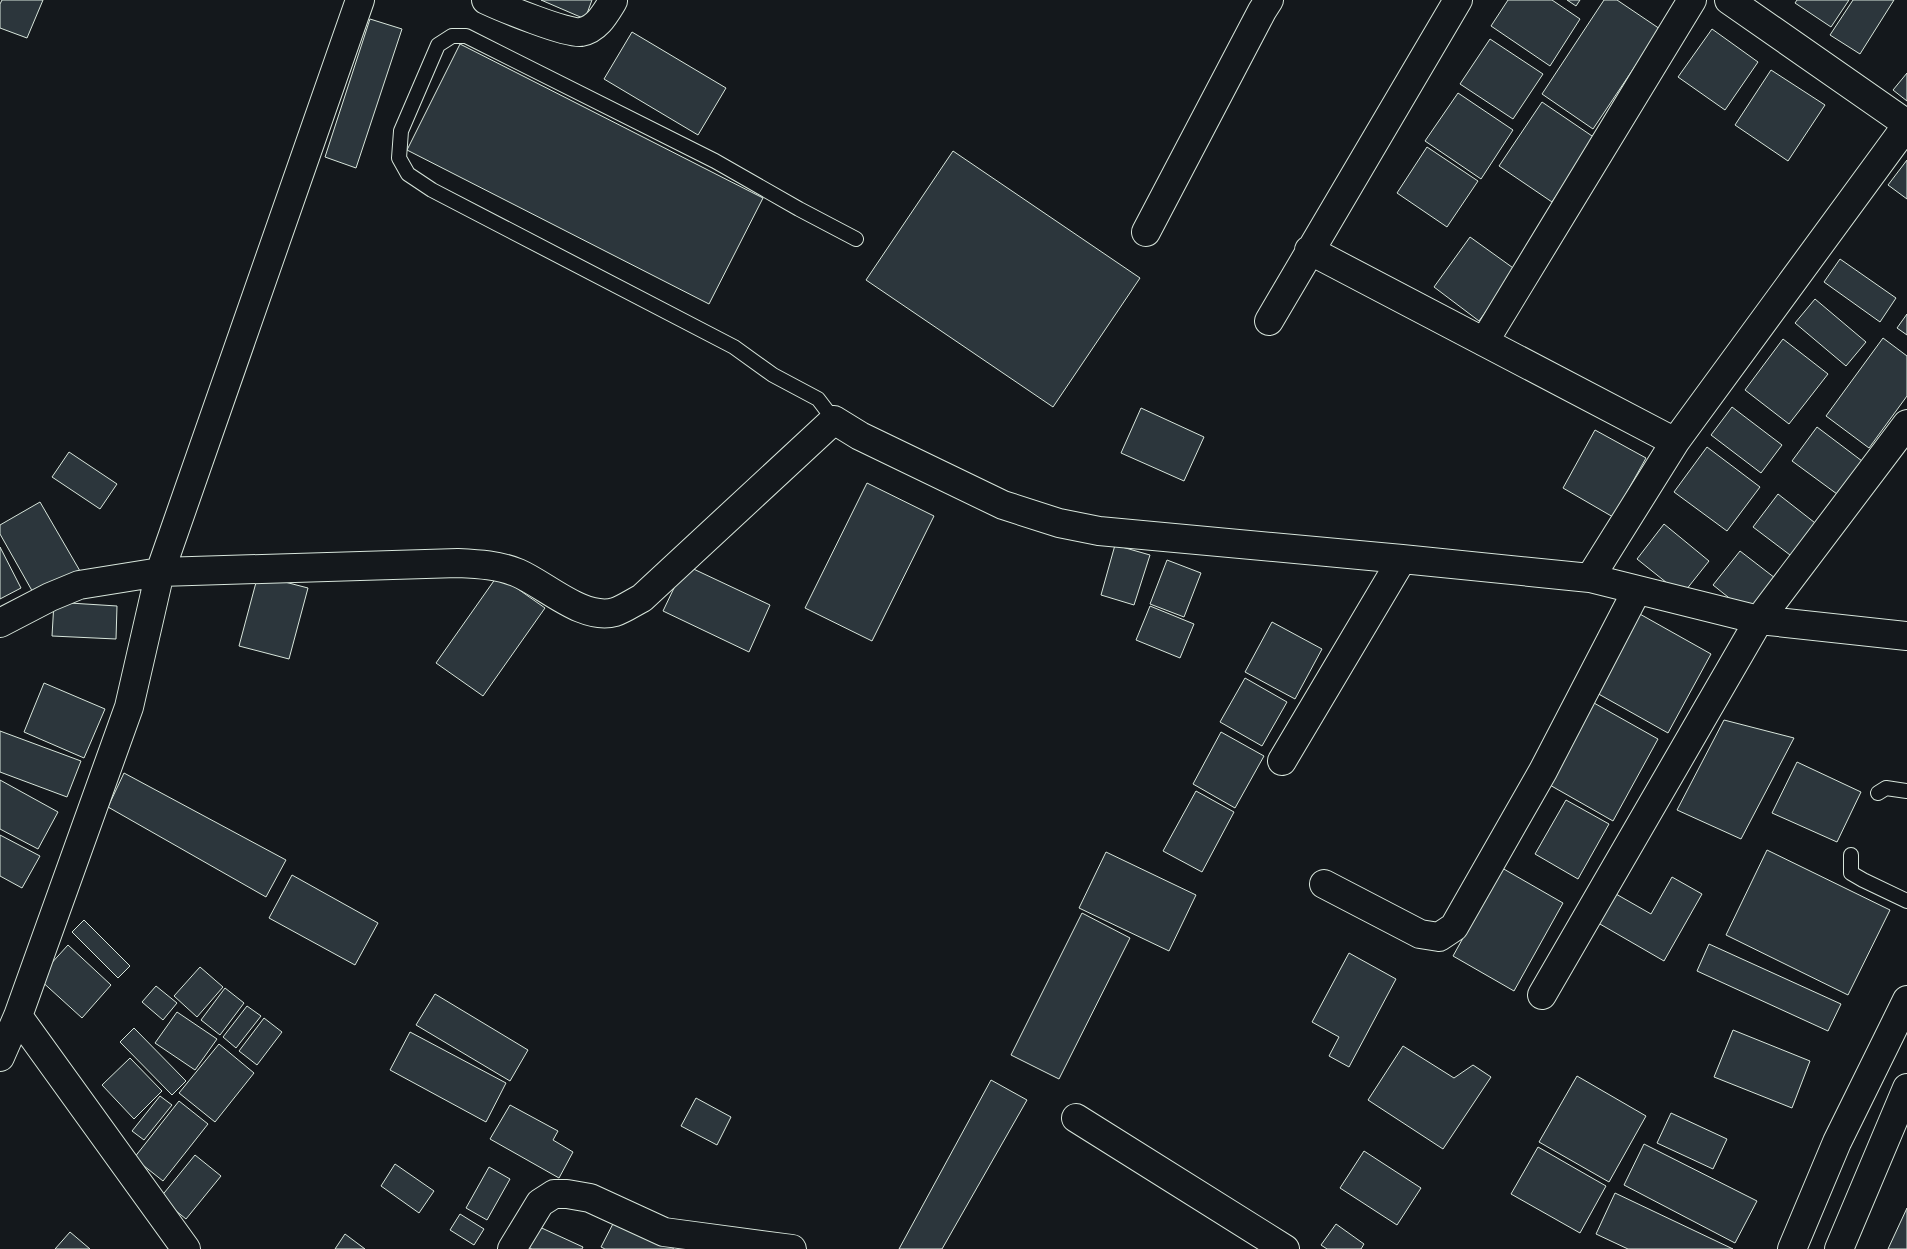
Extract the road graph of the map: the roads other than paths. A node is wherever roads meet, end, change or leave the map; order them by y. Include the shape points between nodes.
1 (360, 0) edge
2 (486, 0) edge
3 (1269, 0) edge
4 (1458, 0) edge
5 (1692, 0) edge
6 (1729, 0) edge
7 (613, 1) edge
8 (1907, 124) edge
9 (1146, 232) dead end
10 (856, 239) dead end
11 (1310, 250) junction
12 (1269, 321) dead end
13 (1484, 342) junction
14 (834, 420) junction
15 (1907, 424) edge
16 (1675, 442) junction
17 (1402, 559) junction
18 (160, 572) junction
19 (1590, 578) junction
20 (1637, 590) junction
21 (1759, 620) junction
22 (0, 623) edge
23 (1907, 636) edge
24 (1282, 761) dead end
25 (1907, 791) edge
26 (1878, 793) dead end
27 (1851, 855) dead end
28 (1324, 884) dead end
29 (1907, 901) edge
30 (1542, 995) dead end
31 (18, 1016) junction
32 (1903, 1016) edge
33 (0, 1057) edge
34 (1907, 1088) edge
35 (1076, 1118) dead end
36 (186, 1249) edge
37 (512, 1249) edge
38 (792, 1249) edge
39 (1285, 1249) edge
40 (1792, 1249) edge
41 (1839, 1249) edge

1 - 18 street
2 - 7 street via 580,33 598,24
3 - 9 street
4 - 11 street
5 - 13 street
6 - 8 street
8 - 16 street
10 - 14 lane via 715,161 466,36 452,36 438,45 401,131 399,158 408,174 432,190 734,347 773,375 818,399
11 - 12 street
11 - 13 street
13 - 16 street
14 - 17 street via 860,436 1003,505 1059,524 1099,532
14 - 18 street via 642,598 615,612 598,614 579,607 518,573 489,564
15 - 21 street
16 - 19 street
17 - 19 street
17 - 24 street
18 - 22 street via 79,585
18 - 31 street via 129,707
19 - 20 street
20 - 21 street
20 - 28 street via 1543,771 1454,927 1439,937 1420,934
21 - 23 street
21 - 30 street
25 - 26 lane via 1886,788
27 - 29 lane via 1851,873
31 - 33 street
31 - 36 street
32 - 40 street via 1837,1142
34 - 41 street
35 - 39 street
37 - 38 street via 540,1203 554,1194 566,1194 590,1198 664,1232

